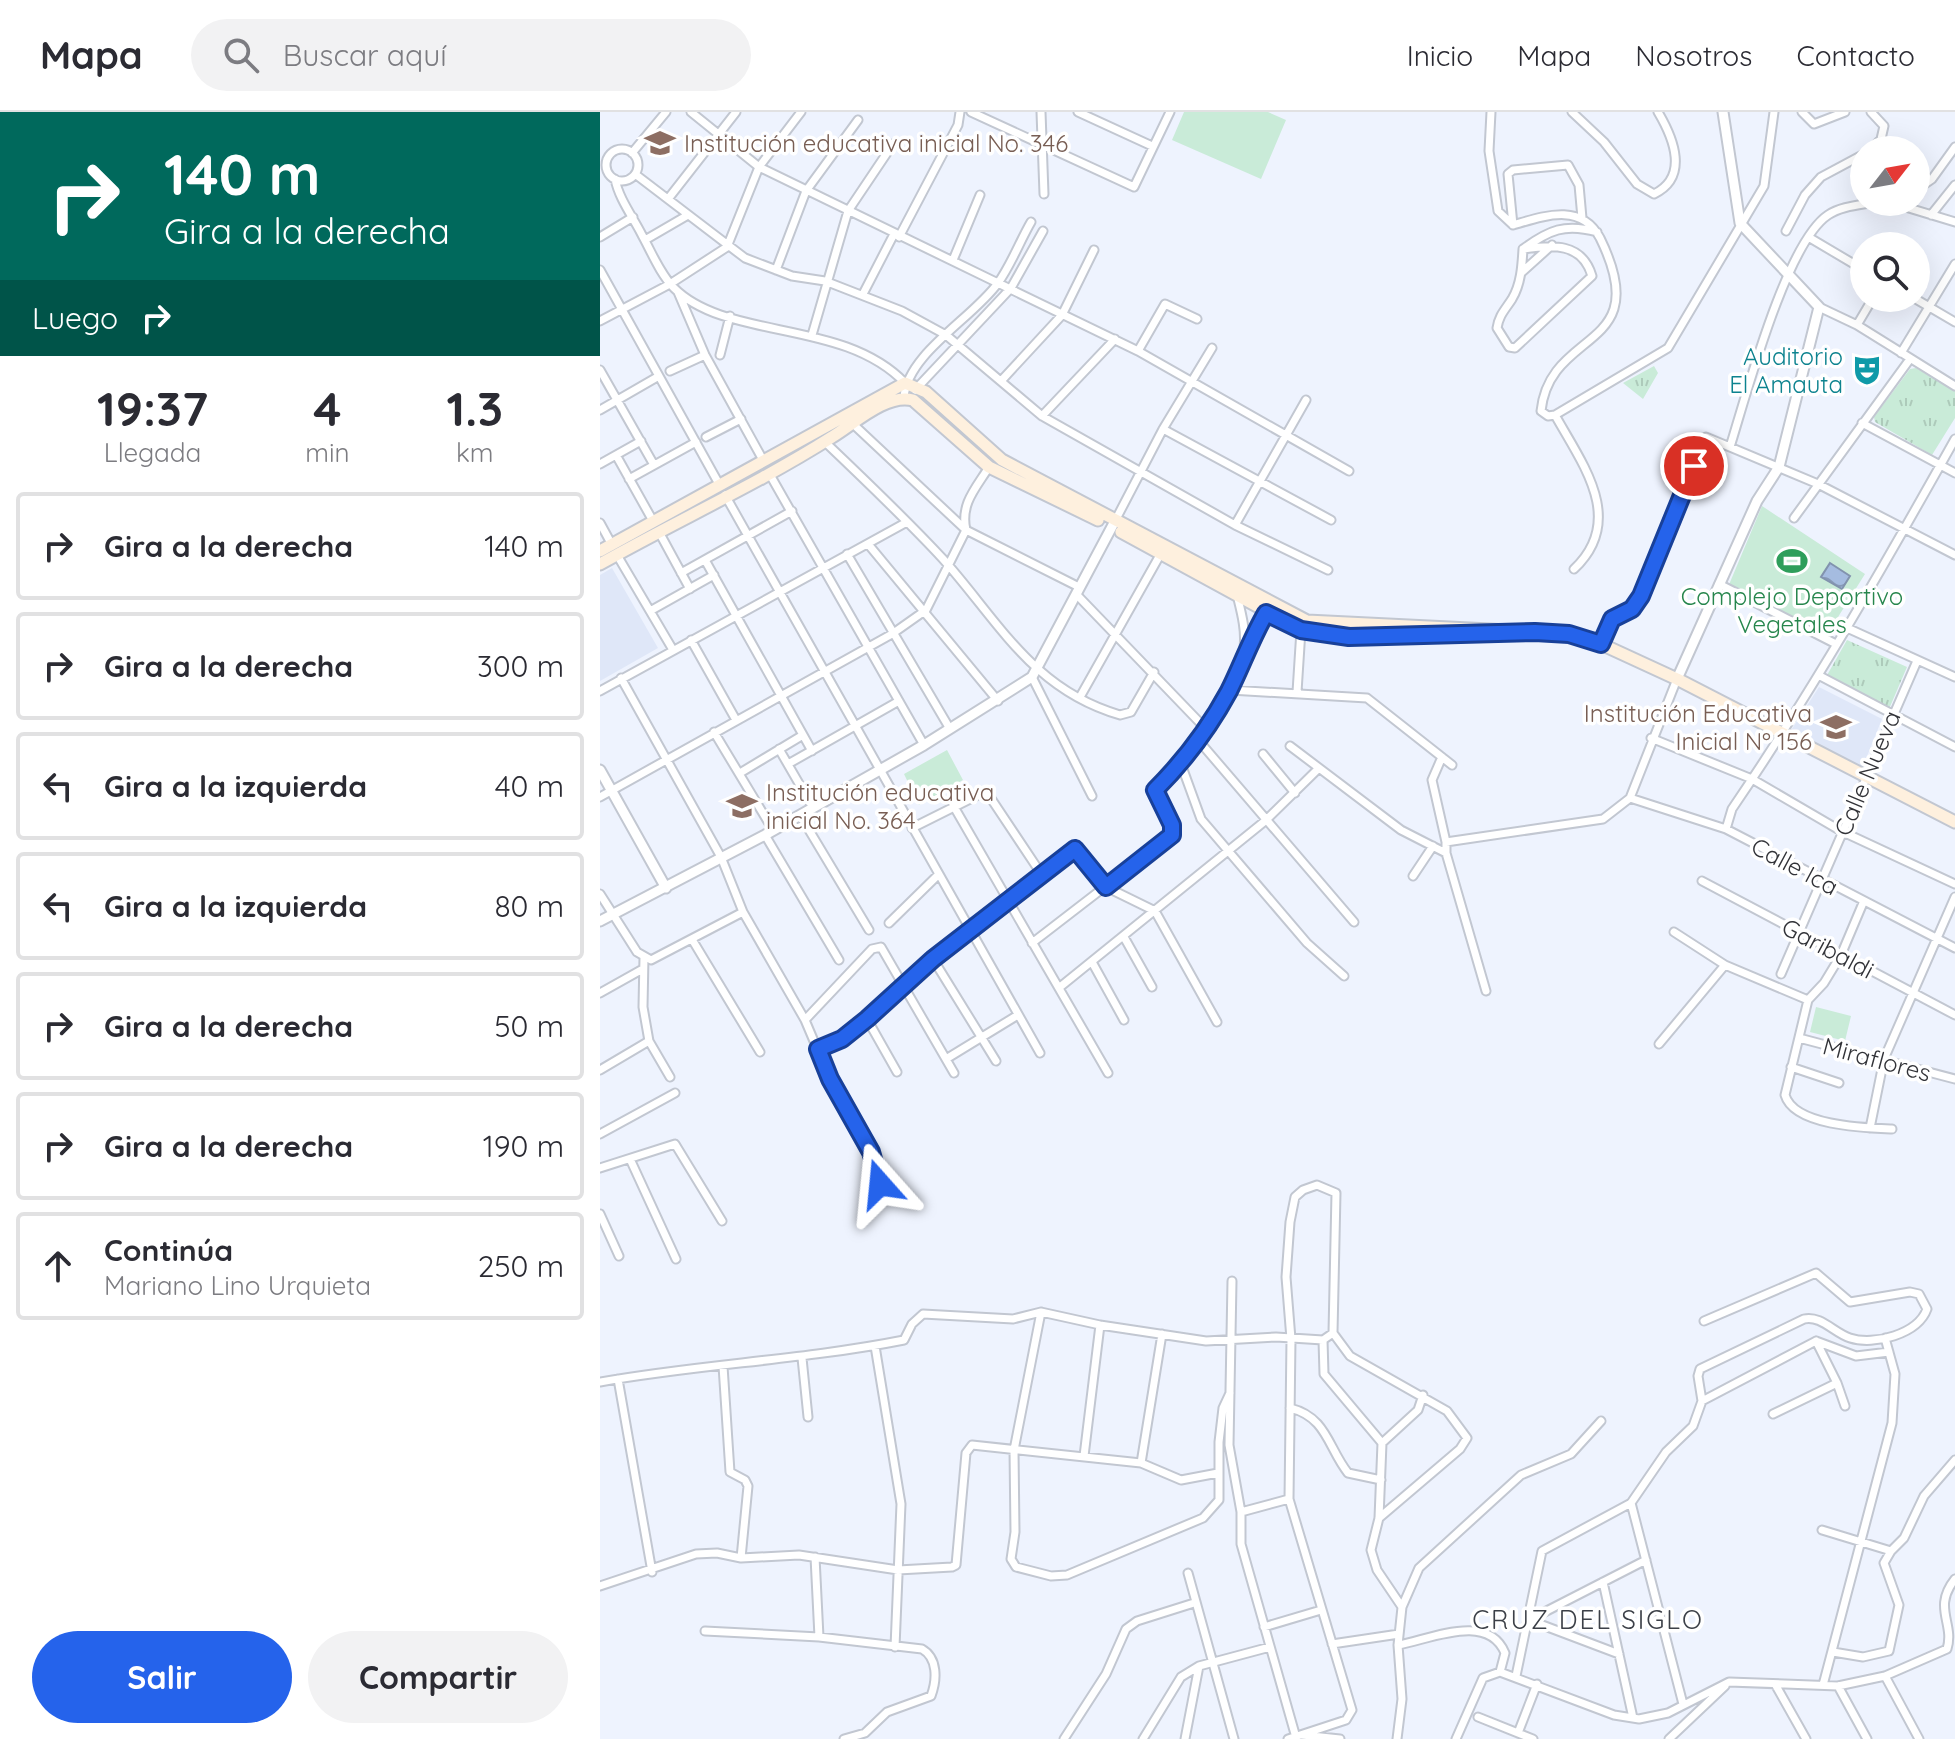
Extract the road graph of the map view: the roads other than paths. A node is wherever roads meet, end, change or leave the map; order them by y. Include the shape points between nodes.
1 (666, 112) edge
2 (691, 112) edge
3 (736, 112) edge
4 (801, 112) edge
5 (960, 112) edge
6 (971, 112) edge
7 (1041, 112) edge
8 (1078, 112) edge
9 (1100, 112) edge
10 (1170, 112) edge
11 (1491, 112) edge
12 (1572, 112) edge
13 (1658, 112) edge
14 (1723, 112) edge
15 (1774, 112) edge
16 (1802, 112) edge
17 (1845, 112) edge
18 (1871, 112) edge
19 (1094, 119) junction
20 (858, 120) dead end
21 (720, 133) junction
22 (1882, 136) edge
23 (893, 144) dead end
24 (1152, 146) junction
25 (1041, 147) junction
26 (1955, 147) edge
27 (632, 153) junction
28 (600, 154) edge
29 (1850, 161) edge
30 (759, 167) junction
31 (610, 172) junction
32 (635, 174) junction
33 (600, 178) edge
34 (1930, 180) edge
35 (1955, 185) edge
36 (806, 191) junction
37 (1044, 194) dead end
38 (980, 195) dead end
39 (668, 199) junction
40 (1850, 209) edge
41 (848, 211) junction
42 (688, 215) junction
43 (1931, 215) joint
44 (633, 217) junction
45 (1582, 218) junction
46 (1031, 222) dead end
47 (1955, 222) edge
48 (1740, 223) junction
49 (1513, 225) junction
50 (1043, 231) dead end
51 (1786, 231) dead end
52 (1597, 232) junction
53 (896, 235) junction
54 (600, 237) edge
55 (1810, 238) junction
56 (645, 240) junction
57 (1554, 244) junction
58 (727, 247) junction
59 (1523, 249) junction
60 (1094, 250) dead end
61 (953, 260) junction
62 (1850, 262) edge
63 (1955, 264) edge
64 (600, 270) edge
65 (776, 270) junction
66 (1790, 272) junction
67 (1521, 273) junction
68 (825, 281) junction
69 (998, 283) junction
70 (670, 284) junction
71 (1011, 288) junction
72 (678, 292) junction
73 (863, 294) junction
74 (1930, 303) edge
75 (1819, 307) junction
76 (1930, 307) edge
77 (622, 309) junction
78 (1865, 312) edge
79 (1925, 312) edge
80 (1062, 315) junction
81 (730, 316) junction
82 (1197, 319) dead end
83 (600, 321) edge
84 (1955, 322) edge
85 (1857, 325) junction
86 (812, 335) junction
87 (946, 335) junction
88 (1115, 339) junction
89 (957, 344) junction
90 (1212, 348) dead end
91 (1138, 351) junction
92 (1901, 353) junction
93 (705, 355) junction
94 (720, 355) dead end
95 (1910, 359) junction
96 (600, 370) edge
97 (670, 371) dead end
98 (659, 376) junction
99 (1001, 381) junction
100 (1195, 381) junction
101 (911, 385) junction
102 (1955, 386) edge
103 (908, 399) junction
104 (618, 400) junction
105 (1306, 400) dead end
106 (600, 410) edge
107 (1555, 415) junction
108 (1042, 416) junction
109 (741, 419) junction
110 (1862, 423) junction
111 (853, 424) junction
112 (1163, 429) junction
113 (1286, 435) junction
114 (706, 437) dead end
115 (1955, 439) edge
116 (641, 441) junction
117 (696, 442) junction
118 (825, 442) junction
119 (1730, 447) junction
120 (616, 455) junction
121 (763, 460) junction
122 (600, 464) edge
123 (654, 465) junction
124 (1940, 466) junction
125 (989, 467) junction
126 (1779, 467) junction
127 (1349, 471) dead end
128 (768, 472) junction
129 (1140, 472) junction
130 (1955, 473) edge
131 (629, 479) junction
132 (1261, 482) junction
133 (719, 484) junction
134 (1818, 484) junction
135 (725, 495) junction
136 (792, 511) junction
137 (1794, 518) dead end
138 (1331, 520) dead end
139 (907, 522) junction
140 (600, 523) edge
141 (1114, 524) junction
142 (1235, 525) junction
143 (1903, 526) junction
144 (656, 527) junction
145 (966, 530) junction
146 (748, 535) junction
147 (868, 544) junction
148 (614, 550) junction
149 (600, 551) edge
150 (847, 554) junction
151 (1160, 555) junction
152 (1955, 555) edge
153 (705, 560) junction
154 (600, 564) edge
155 (824, 566) junction
156 (949, 567) junction
157 (1574, 569) dead end
158 (1328, 570) dead end
159 (681, 573) junction
160 (714, 575) junction
161 (1719, 584) junction
162 (690, 589) junction
163 (780, 590) junction
164 (1078, 591) junction
165 (1238, 599) junction
166 (926, 610) junction
167 (650, 611) junction
168 (1266, 613) junction
169 (736, 615) junction
170 (1845, 627) junction
171 (1301, 630) junction
172 (1535, 632) junction
173 (892, 634) junction
174 (1116, 634) junction
175 (691, 640) junction
176 (1601, 644) junction
177 (1836, 644) junction
178 (867, 647) junction
179 (673, 650) junction
180 (1245, 651) junction
181 (1917, 661) junction
182 (825, 670) junction
183 (1154, 672) junction
184 (1034, 674) junction
185 (1820, 676) junction
186 (1955, 677) edge
187 (621, 678) junction
188 (1677, 679) junction
189 (1230, 690) junction
190 (600, 691) edge
191 (1297, 692) junction
192 (780, 696) junction
193 (1080, 697) junction
194 (899, 701) junction
195 (998, 701) junction
196 (1893, 713) junction
197 (736, 720) junction
198 (857, 725) junction
199 (950, 729) junction
200 (1206, 729) junction
201 (714, 732) junction
202 (1780, 732) junction
203 (803, 735) junction
204 (1651, 738) junction
205 (1199, 741) junction
206 (924, 745) junction
207 (1290, 746) dead end
208 (1955, 747) edge
209 (779, 749) junction
210 (812, 751) junction
211 (1263, 754) dead end
212 (1442, 757) junction
213 (665, 760) junction
214 (788, 764) junction
215 (1181, 764) junction
216 (1452, 765) dead end
217 (881, 769) junction
218 (1318, 769) junction
219 (600, 770) edge
220 (740, 773) junction
221 (1865, 775) junction
222 (1752, 779) junction
223 (612, 791) junction
224 (1295, 793) junction
225 (1092, 796) dead end
226 (600, 797) edge
227 (1630, 798) junction
228 (953, 805) junction
229 (812, 806) junction
230 (800, 815) junction
231 (1265, 821) junction
232 (1955, 822) edge
233 (912, 828) junction
234 (1726, 829) junction
235 (1841, 831) junction
236 (769, 832) junction
237 (1446, 842) junction
238 (1433, 846) junction
239 (1228, 851) junction
240 (1446, 853) junction
241 (721, 857) junction
242 (938, 875) junction
243 (1042, 875) junction
244 (1413, 876) dead end
245 (1823, 880) junction
246 (1702, 881) dead end
247 (1955, 884) edge
248 (1106, 887) junction
249 (666, 888) junction
250 (600, 894) edge
251 (1955, 897) edge
252 (1863, 903) junction
253 (1009, 904) junction
254 (1155, 911) junction
255 (743, 912) junction
256 (611, 914) junction
257 (600, 921) edge
258 (1354, 922) dead end
259 (889, 923) dead end
260 (869, 930) dead end
261 (970, 931) junction
262 (1674, 932) dead end
263 (1799, 935) junction
264 (1124, 937) junction
265 (1938, 939) junction
266 (693, 941) junction
267 (1032, 943) junction
268 (1955, 948) edge
269 (1841, 955) junction
270 (644, 957) junction
271 (933, 959) junction
272 (839, 960) dead end
273 (1092, 962) junction
274 (1725, 965) junction
275 (641, 970) junction
276 (1781, 974) dead end
277 (1344, 976) dead end
278 (1060, 987) junction
279 (1152, 987) dead end
280 (904, 988) junction
281 (1486, 991) dead end
282 (600, 993) edge
283 (1914, 994) junction
284 (1808, 1000) junction
285 (1018, 1015) junction
286 (1955, 1015) edge
287 (867, 1019) junction
288 (805, 1020) junction
289 (1124, 1020) dead end
290 (1217, 1022) dead end
291 (982, 1038) junction
292 (1799, 1038) junction
293 (649, 1041) junction
294 (1659, 1044) dead end
295 (818, 1049) junction
296 (760, 1052) dead end
297 (1040, 1053) dead end
298 (946, 1059) junction
299 (1884, 1059) junction
300 (996, 1061) dead end
301 (1791, 1067) junction
302 (600, 1070) edge
303 (897, 1072) dead end
304 (954, 1073) dead end
305 (1108, 1073) dead end
306 (670, 1077) dead end
307 (1955, 1079) edge
308 (1839, 1083) dead end
309 (675, 1093) dead end
310 (1870, 1128) junction
311 (1892, 1129) dead end
312 (600, 1134) edge
313 (630, 1159) junction
314 (600, 1168) edge
315 (880, 1184) dead end
316 (600, 1214) edge
317 (722, 1221) dead end
318 (619, 1256) dead end
319 (676, 1259) dead end
320 (1232, 1281) dead end
321 (1041, 1312) junction
322 (1704, 1321) dead end
323 (1100, 1325) junction
324 (1333, 1333) junction
325 (1162, 1334) junction
326 (1885, 1338) junction
327 (1291, 1339) junction
328 (1323, 1340) junction
329 (1816, 1341) junction
330 (1230, 1342) junction
331 (875, 1346) junction
332 (1889, 1352) junction
333 (802, 1358) junction
334 (723, 1366) junction
335 (618, 1379) junction
336 (600, 1382) edge
337 (1837, 1383) junction
338 (1230, 1393) junction
339 (1423, 1395) junction
340 (1702, 1401) junction
341 (1845, 1406) dead end
342 (1290, 1408) junction
343 (1773, 1414) dead end
344 (808, 1417) dead end
345 (1601, 1421) dead end
346 (1382, 1443) junction
347 (1014, 1450) junction
348 (1084, 1456) junction
349 (1955, 1460) edge
350 (1141, 1463) junction
351 (1218, 1473) junction
352 (1381, 1480) junction
353 (1289, 1499) junction
354 (1631, 1503) junction
355 (1241, 1512) junction
356 (1379, 1518) junction
357 (1822, 1530) dead end
358 (1862, 1540) junction
359 (1891, 1551) junction
360 (815, 1557) junction
361 (741, 1558) junction
362 (1646, 1560) junction
363 (898, 1570) junction
364 (652, 1572) junction
365 (1188, 1573) dead end
366 (1955, 1579) edge
367 (1603, 1582) junction
368 (600, 1586) edge
369 (1194, 1603) junction
370 (1402, 1607) junction
371 (1321, 1610) junction
372 (1529, 1620) junction
373 (1264, 1627) junction
374 (705, 1631) dead end
375 (1399, 1634) junction
376 (819, 1637) junction
377 (1332, 1644) junction
378 (1398, 1645) junction
379 (895, 1647) junction
380 (1270, 1647) junction
381 (1833, 1652) junction
382 (1619, 1654) junction
383 (1214, 1662) junction
384 (1199, 1666) junction
385 (1500, 1672) junction
386 (1516, 1676) junction
387 (1885, 1676) junction
388 (1729, 1682) junction
389 (1537, 1684) junction
390 (1775, 1684) junction
391 (1823, 1685) junction
392 (1838, 1686) junction
393 (1683, 1704) junction
394 (1478, 1717) dead end
395 (1633, 1718) junction
396 (1682, 1730) junction
397 (1518, 1733) junction
398 (1292, 1737) edge
399 (844, 1739) edge
400 (1064, 1739) edge
401 (1143, 1739) edge
402 (1185, 1739) edge
403 (1234, 1739) edge
404 (1340, 1739) edge
405 (1397, 1739) edge
406 (1456, 1739) edge
407 (1533, 1739) edge
408 (1669, 1739) edge
409 (1685, 1739) edge
410 (1806, 1739) edge
411 (1867, 1739) edge
412 (1919, 1739) edge

1 - 27 street
2 - 21 street
3 - 21 street
4 - 30 street
5 - 53 street via 958,125
6 - 25 street
7 - 25 street
8 - 19 street
9 - 19 street
10 - 24 street
11 - 49 street via 1493,194 1498,211
12 - 13 street via 1637,184 1654,194 1676,171 1676,156
14 - 48 street
15 - 48 street via 1764,186
16 - 17 street via 1814,124
18 - 22 street via 1884,126
19 - 24 street
20 - 36 street
21 - 30 street
21 - 39 street
23 - 41 street
24 - 25 street via 1134,187
25 - 37 street
26 - 34 street
27 - 31 street via 616,150
27 - 32 street via 638,163
28 - 31 street
29 - 51 street via 1821,177
30 - 36 street
30 - 58 street
31 - 32 street via 626,180
31 - 33 street
31 - 44 street
32 - 39 street
35 - 43 street
36 - 41 street
36 - 65 street
38 - 61 street
39 - 42 street
40 - 55 street via 1828,215
41 - 53 street
41 - 68 street
42 - 56 street
42 - 58 street
43 - 47 street
44 - 54 street
44 - 56 street
45 - 49 street via 1549,214
45 - 49 street via 1573,169 1527,169 1508,174
45 - 52 street
46 - 69 street
48 - 66 street
48 - 107 street via 1668,348
50 - 71 street
52 - 59 street via 1555,228
52 - 107 street via 1613,266 1617,304 1614,315 1546,387 1541,411
53 - 61 street
53 - 73 street
55 - 62 street
55 - 66 street
56 - 70 street
57 - 59 street
57 - 67 street
57 - 67 street via 1570,248 1592,276 1515,348 1497,328
58 - 65 street
58 - 70 street
59 - 67 street
60 - 80 street
61 - 69 street
63 - 74 street
64 - 77 street
65 - 68 street
66 - 75 street
66 - 119 street
68 - 73 street
68 - 86 street
69 - 71 street
69 - 87 street
70 - 72 street
70 - 77 street
71 - 80 street
71 - 89 street
72 - 81 street
72 - 93 street
73 - 87 street
75 - 85 street
75 - 126 street
76 - 84 street
77 - 83 street
77 - 98 street
78 - 85 street
79 - 92 street
80 - 88 street
80 - 99 street
81 - 86 street
81 - 94 street
82 - 91 street via 1165,304
85 - 92 street
86 - 101 street via 870,355
87 - 89 street
87 - 101 street
88 - 91 street
88 - 108 street
89 - 99 street
89 - 101 street
90 - 100 street
91 - 100 street
92 - 95 street
93 - 97 street
93 - 109 street
95 - 102 street
95 - 110 street
96 - 104 street
98 - 104 street
98 - 117 street
99 - 108 street
100 - 112 street
100 - 113 street
101 - 103 street
101 - 121 main road
101 - 141 main road via 1002,460
103 - 111 main road
103 - 125 main road
104 - 106 street
104 - 116 street
105 - 113 street
107 - 157 street via 1583,464 1600,514 1591,553
108 - 129 street
109 - 114 street
109 - 121 street
110 - 124 street
110 - 134 street
111 - 118 main road
111 - 145 street
112 - 129 street
112 - 132 street
113 - 127 street
113 - 132 street
115 - 124 street
116 - 120 street
116 - 123 street
117 - 123 street
117 - 133 street
118 - 128 main road
118 - 139 street
119 - 126 street
119 - 176 street via 1706,437 1641,596 1632,609 1612,619
120 - 122 street
120 - 131 street
121 - 133 main road
123 - 131 street
124 - 130 street
124 - 143 street
125 - 141 main road
125 - 145 street via 965,504
126 - 134 street
126 - 161 street via 1757,501
128 - 135 main road
128 - 136 street
129 - 141 street
129 - 142 street
131 - 144 street
132 - 138 street
132 - 142 street
133 - 144 main road
134 - 137 street
134 - 143 street
135 - 144 main road
135 - 146 street
136 - 146 street
136 - 155 street
139 - 147 street
139 - 156 street
140 - 148 street
141 - 151 main road
141 - 164 street
141 - 172 main road via 1307,621
142 - 158 street
143 - 152 street
143 - 170 street
144 - 148 main road
144 - 159 street
145 - 156 street
145 - 164 street
146 - 153 street
146 - 163 street
147 - 150 street
147 - 166 street
148 - 149 main road
148 - 154 main road
148 - 167 street
150 - 155 street
150 - 173 street
151 - 165 main road
151 - 174 street
153 - 159 street
153 - 160 street
155 - 163 street
155 - 178 street
156 - 166 street
156 - 184 street
159 - 162 street
160 - 162 street
160 - 169 street
161 - 177 street
161 - 188 street
162 - 167 street
163 - 169 street
163 - 182 street
164 - 174 street
164 - 184 street
165 - 168 main road
165 - 180 street
166 - 173 street
166 - 195 street
167 - 179 street
168 - 171 main road
168 - 180 street
169 - 175 street
169 - 192 street
170 - 177 street
170 - 181 street
171 - 172 main road via 1349,637
171 - 191 street
172 - 176 main road via 1569,634
173 - 178 street
173 - 199 street
174 - 183 street
174 - 193 street
175 - 179 street
175 - 197 street
176 - 188 main road
177 - 185 street
178 - 182 street
178 - 194 street
179 - 187 street
180 - 189 street
181 - 186 street
181 - 196 street, Calle Nueva
182 - 192 street
182 - 198 street
183 - 193 street via 1128,714 1116,714
183 - 200 street
184 - 193 street
184 - 195 street
184 - 225 street
185 - 196 street
185 - 202 street
187 - 190 street
187 - 213 street
188 - 202 main road
188 - 204 street
189 - 191 street
189 - 200 street
191 - 212 street via 1367,698
192 - 197 street
192 - 203 street
194 - 198 street
194 - 206 street
195 - 199 street
196 - 208 street
196 - 221 street, Calle Nueva
197 - 201 street
198 - 210 street
198 - 217 street
199 - 206 street
200 - 205 street
201 - 213 street
201 - 220 street
202 - 221 main road
202 - 222 street
203 - 209 street
203 - 210 street
204 - 222 street
204 - 227 street
205 - 215 street
205 - 231 street
206 - 217 street
207 - 218 street
209 - 214 street
209 - 220 street
210 - 214 street
211 - 224 street
212 - 216 street
212 - 237 street via 1432,780
213 - 223 street
213 - 241 street
214 - 229 street
215 - 239 street via 1201,819
215 - 248 street via 1155,790 1172,835
217 - 229 street
217 - 233 street
218 - 224 street
218 - 238 street via 1401,830
219 - 223 street
220 - 236 street
221 - 232 main road
221 - 235 street, Calle Nueva
222 - 234 street
222 - 235 street
223 - 226 street
223 - 249 street
224 - 231 street
227 - 234 street, Calle Ica
227 - 237 street via 1603,819
228 - 233 street
228 - 243 street via 989,793
228 - 253 street
229 - 230 street
230 - 236 street
230 - 260 street
231 - 239 street
231 - 258 street
233 - 242 street
234 - 245 street, Calle Ica
235 - 245 street, Calle Nueva
235 - 247 street
236 - 241 street
236 - 272 street
237 - 240 street
238 - 240 street
238 - 244 street
239 - 254 street
239 - 277 street via 1307,943
240 - 281 street
241 - 249 street
241 - 255 street
242 - 259 street
242 - 261 street
243 - 248 street via 1075,849
243 - 253 street
245 - 252 street, Calle Ica
245 - 263 street, Calle Nueva
246 - 263 street, Garibaldi
248 - 254 street
248 - 267 street
249 - 256 street
250 - 256 street
251 - 265 street
252 - 265 street, Calle Ica
252 - 269 street
253 - 261 street
253 - 267 street
254 - 264 street
254 - 290 street
255 - 266 street
255 - 288 street
256 - 257 street
256 - 270 street
261 - 271 street
261 - 285 street
262 - 274 street
263 - 269 street, Garibaldi
263 - 276 street, Calle Nueva
264 - 273 street
264 - 279 street
265 - 268 street, Calle Ica
265 - 283 street
266 - 270 street via 657,959
266 - 296 street
267 - 278 street
269 - 283 street, Garibaldi
269 - 284 street
270 - 275 street
271 - 280 street
271 - 291 street
273 - 278 street
273 - 289 street
274 - 284 street
274 - 294 street
275 - 282 street
275 - 293 street
278 - 305 street
280 - 287 street
280 - 288 street via 883,950 876,947
280 - 298 street
283 - 286 street, Garibaldi
283 - 299 street
284 - 292 street
285 - 291 street
285 - 297 street
287 - 295 street via 842,1039
287 - 303 street
288 - 295 street
291 - 298 street
291 - 300 street
292 - 299 street, Miraflores
292 - 301 street
293 - 302 street
293 - 306 street
295 - 315 street via 871,1152
298 - 304 street
299 - 307 street, Miraflores
299 - 310 street
301 - 308 street
301 - 310 street via 1785,1095 1789,1105 1824,1121
309 - 312 street
310 - 311 street
313 - 314 street
313 - 317 street via 670,1143 678,1146
313 - 319 street
316 - 318 street
320 - 330 street
321 - 323 street
321 - 331 street via 1013,1319 923,1314 904,1340
321 - 347 street
322 - 326 street via 1816,1273 1850,1302 1919,1294 1925,1317 1907,1331
323 - 325 street
323 - 348 street
324 - 327 street via 1336,1193 1317,1185 1295,1197 1290,1222 1286,1277
324 - 328 street
324 - 339 street via 1350,1356
325 - 330 street
325 - 350 street
326 - 332 street
326 - 340 street via 1855,1339 1804,1319 1700,1369
327 - 328 street
327 - 330 street
327 - 342 street
328 - 346 street via 1324,1374
329 - 332 street via 1856,1356
329 - 337 street
329 - 340 street
330 - 338 street
331 - 333 street
331 - 363 street via 901,1504
332 - 358 street via 1896,1395
333 - 334 street
333 - 344 street
334 - 335 street
334 - 361 street via 730,1472 748,1486
335 - 336 street
335 - 364 street
337 - 341 street
337 - 343 street
338 - 351 street via 1223,1408
338 - 355 street via 1229,1445
339 - 346 street via 1418,1410
339 - 356 street via 1447,1411 1464,1433 1465,1443
340 - 354 street via 1693,1426 1666,1452
342 - 352 street via 1306,1413 1331,1438 1348,1473
342 - 353 street
345 - 370 street via 1579,1447 1521,1475 1419,1568
346 - 352 street
347 - 348 street
347 - 351 street via 1011,1559 1016,1567 1051,1576 1067,1575 1203,1518 1219,1500
347 - 363 street via 968,1447 956,1565
348 - 350 street
349 - 359 street via 1924,1496 1904,1538
350 - 351 street via 1181,1480
352 - 356 street
353 - 355 street
353 - 371 street
354 - 362 street
354 - 372 street via 1542,1551
355 - 373 street via 1241,1544
356 - 370 street via 1373,1561
357 - 358 street
358 - 359 street
358 - 381 street
359 - 381 street via 1884,1563 1899,1605 1889,1651 1863,1657
360 - 361 street
360 - 363 street
360 - 376 street
361 - 364 street via 696,1554
362 - 367 street
362 - 393 street
363 - 379 street
364 - 368 street
365 - 369 street
366 - 387 street via 1943,1607 1950,1638 1947,1649
367 - 372 street
367 - 382 street
369 - 383 street
369 - 400 street via 1126,1629 1106,1674
370 - 375 street
371 - 373 street
371 - 377 street
372 - 382 street
372 - 386 street
373 - 380 street
374 - 376 street
375 - 377 street
375 - 378 street
376 - 379 street
377 - 398 street via 1351,1716
378 - 385 street via 1484,1631 1495,1635 1505,1653
378 - 405 street via 1402,1699
379 - 399 street via 931,1655 933,1692 926,1700 887,1712 865,1733
380 - 383 street
380 - 398 street
381 - 391 street
382 - 395 street
383 - 384 street
383 - 403 street
384 - 401 street via 1181,1677
384 - 402 street
385 - 386 street
385 - 406 street via 1483,1678
386 - 389 street
387 - 392 street
387 - 412 street
388 - 390 street
388 - 393 street
388 - 396 street
389 - 395 street
389 - 397 street
390 - 391 street
390 - 410 street
391 - 392 street
392 - 411 street
393 - 395 street via 1668,1713
394 - 397 street
396 - 408 street
396 - 409 street
397 - 407 street
398 - 404 street

